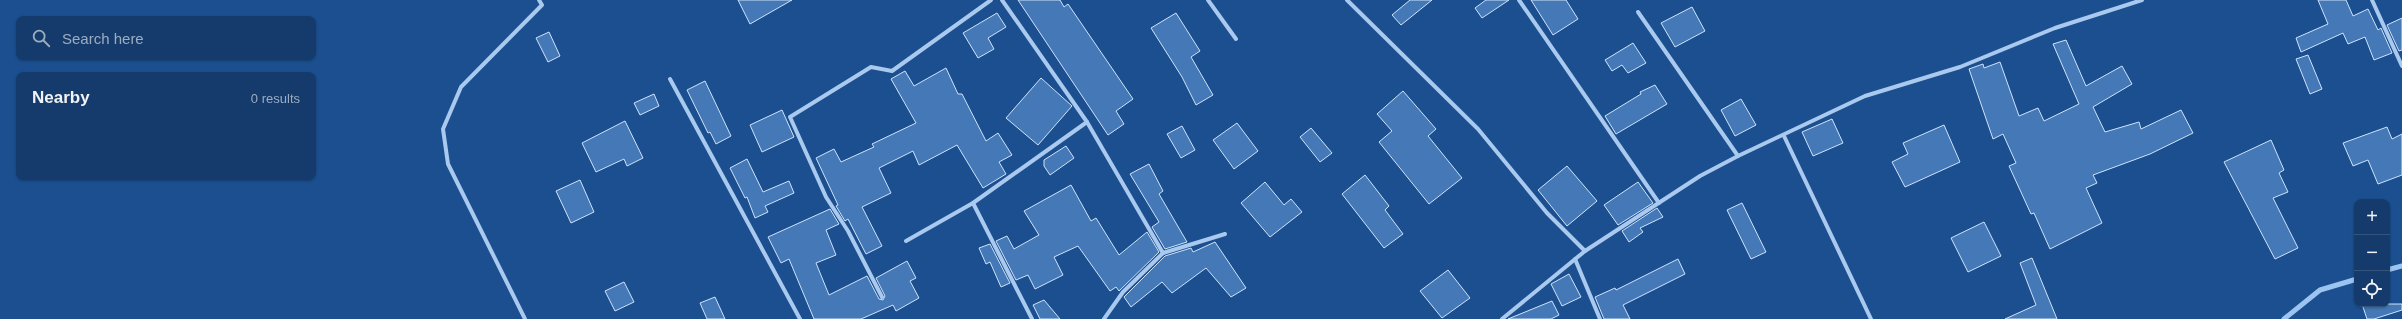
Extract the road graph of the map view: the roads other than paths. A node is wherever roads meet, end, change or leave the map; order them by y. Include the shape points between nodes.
1 (539, 0) edge
2 (991, 0) edge
3 (1002, 0) edge
4 (1208, 0) edge
5 (1347, 0) edge
6 (1519, 0) edge
7 (2142, 0) edge
8 (2372, 0) edge
9 (1638, 12) dead end
10 (1236, 39) dead end
11 (2402, 66) edge
12 (670, 79) dead end
13 (1087, 122) junction
14 (1784, 136) junction
15 (1738, 156) junction
16 (973, 203) junction
17 (1659, 203) junction
18 (1225, 234) dead end
19 (906, 241) dead end
20 (1585, 251) junction
21 (1164, 252) junction
22 (1575, 260) junction
23 (882, 297) dead end
24 (524, 319) edge
25 (800, 319) edge
26 (1032, 319) edge
27 (1104, 319) edge
28 (1502, 319) edge
29 (1600, 319) edge
30 (1871, 319) edge

1 - 24 street via 542,5 461,87 443,129 448,164
2 - 23 street via 892,71 870,67 790,117 826,197 848,232
3 - 13 street
4 - 10 street
5 - 20 street via 1478,129 1547,213
6 - 17 street
7 - 14 street via 2055,28 1960,67 1865,96
8 - 11 street
9 - 15 street
12 - 25 street
13 - 16 street
13 - 21 street
14 - 15 street
14 - 30 street
15 - 17 street via 1700,176
16 - 19 street
16 - 26 street
17 - 20 street
18 - 21 street
20 - 22 street
21 - 27 street via 1124,292
22 - 28 street
22 - 29 street

